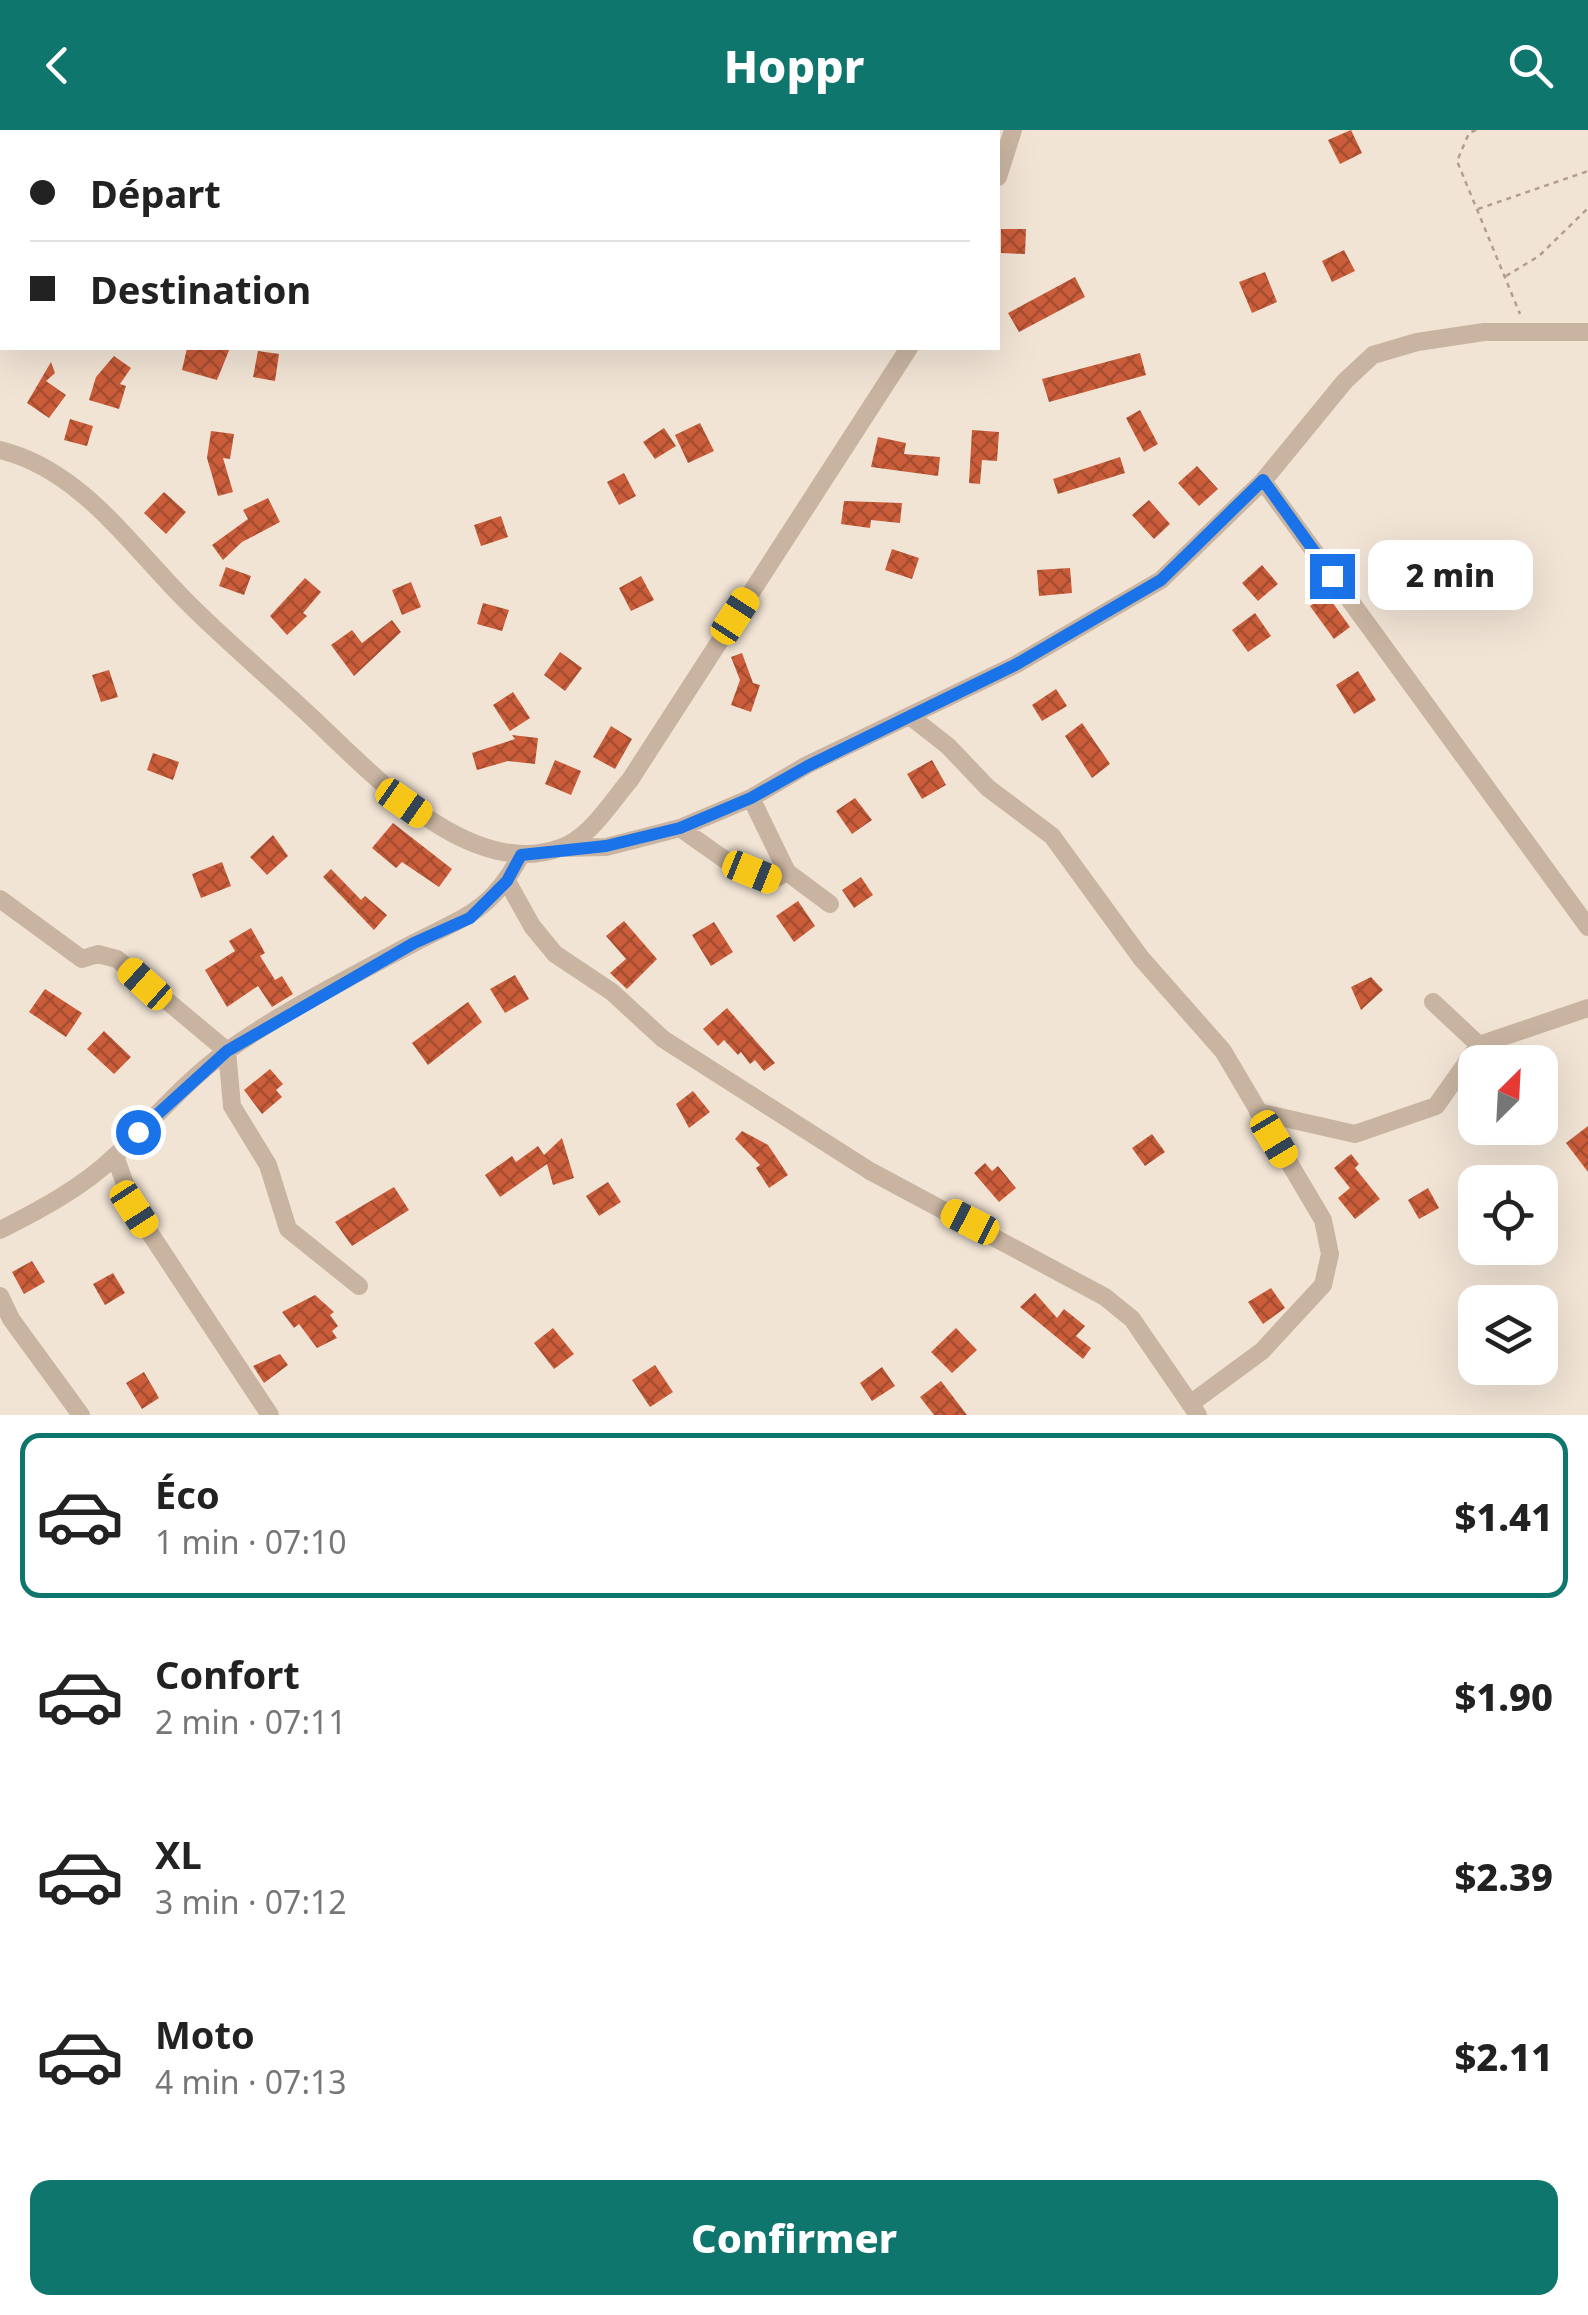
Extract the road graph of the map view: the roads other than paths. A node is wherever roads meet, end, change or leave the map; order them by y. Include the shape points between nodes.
1 (1013, 130) edge
2 (1000, 171) edge
3 (1588, 332) edge
4 (908, 350) edge
5 (0, 450) edge
6 (1263, 480) junction
7 (911, 717) junction
8 (751, 798) junction
9 (680, 828) junction
10 (561, 848) junction
11 (521, 855) junction
12 (788, 872) junction
13 (507, 881) junction
14 (0, 900) edge
15 (830, 904) dead end
16 (1588, 927) edge
17 (1433, 1002) dead end
18 (1588, 1008) edge
19 (1480, 1045) joint
20 (227, 1051) junction
21 (1458, 1076) edge
22 (1258, 1112) junction
23 (115, 1156) junction
24 (0, 1230) edge
25 (358, 1286) dead end
26 (0, 1296) edge
27 (1194, 1409) edge
28 (82, 1415) edge
29 (270, 1415) edge

1 - 2 street
3 - 6 street via 1526,329 1417,342 1373,356 1345,380
4 - 10 street via 630,780 588,830
5 - 11 street via 32,458 87,496 187,602 381,786 427,820
6 - 7 street via 1161,580
6 - 16 street
7 - 8 street
7 - 22 street via 1052,836 1141,958 1223,1051
8 - 9 street
8 - 12 street
9 - 10 street via 606,846
9 - 12 street via 731,864 772,880
10 - 11 street
11 - 13 street
12 - 15 street
13 - 20 street via 470,918
13 - 27 street via 555,954 612,992 662,1039 870,1171 1105,1297 1132,1319
14 - 20 street via 82,959 98,954 118,960
17 - 19 street
18 - 19 street
20 - 23 street
20 - 25 street via 232,1106 268,1165 288,1229
21 - 22 street via 1436,1106 1355,1134
22 - 27 street via 1323,1220 1330,1254 1323,1285 1262,1351
23 - 24 street
23 - 29 street via 134,1209
26 - 28 street

